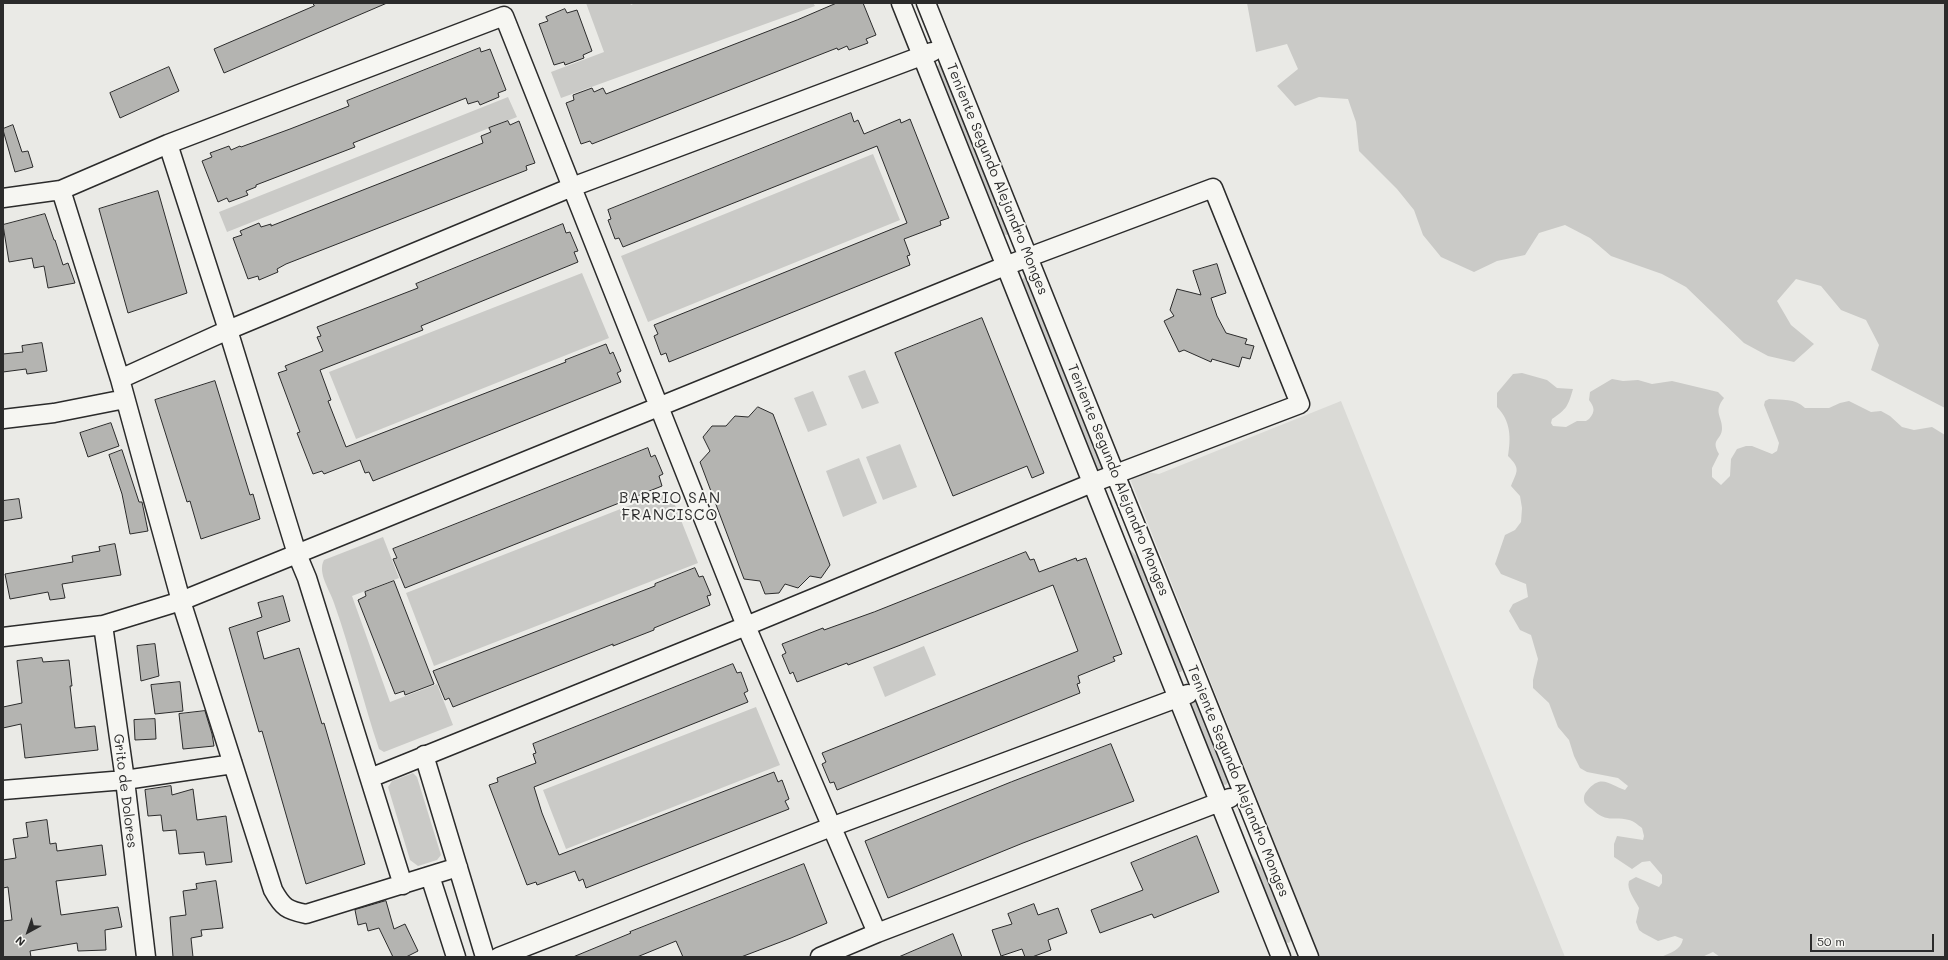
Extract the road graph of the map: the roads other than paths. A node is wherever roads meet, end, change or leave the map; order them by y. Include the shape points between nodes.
1 (900, 3) edge
2 (926, 3) edge
3 (944, 47) junction
4 (922, 56) junction
5 (168, 144) junction
6 (572, 187) junction
7 (61, 190) junction
8 (3, 198) edge
9 (1028, 257) junction
10 (1006, 266) junction
11 (228, 330) junction
12 (120, 379) junction
13 (125, 399) junction
14 (659, 406) junction
15 (3, 419) edge
16 (1115, 474) junction
17 (1092, 483) junction
18 (297, 554) junction
19 (181, 601) junction
20 (102, 625) junction
21 (746, 626) junction
22 (3, 637) edge
23 (1202, 689) junction
24 (1178, 698) junction
25 (424, 755) junction
26 (233, 764) junction
27 (370, 778) junction
28 (125, 780) junction
29 (3, 790) edge
30 (1243, 792) junction
31 (1220, 803) junction
32 (831, 827) junction
33 (458, 867) junction
34 (430, 876) junction
35 (403, 885) junction
36 (877, 933) junction
37 (1305, 956) edge
38 (146, 957) edge
39 (456, 957) edge
40 (485, 957) edge
41 (499, 957) edge
42 (820, 957) edge
43 (1281, 957) edge

1 - 4 street, Teniente Segundo Alejandro Monges
2 - 3 street, Teniente Segundo Alejandro Monges
3 - 4 street
3 - 9 street, Teniente Segundo Alejandro Monges
4 - 6 street
4 - 10 street, Teniente Segundo Alejandro Monges
5 - 6 street via 504,16
5 - 7 street
5 - 11 street
6 - 11 street
6 - 14 street
7 - 8 street
7 - 12 street
9 - 10 street
9 - 16 street, Teniente Segundo Alejandro Monges
9 - 16 street via 1213,188 1228,224 1300,404
10 - 14 street
10 - 17 street, Teniente Segundo Alejandro Monges
11 - 12 street
11 - 18 street
12 - 13 street
13 - 15 street via 54,413
13 - 19 street
14 - 18 street
14 - 21 street
16 - 17 street
16 - 23 street, Teniente Segundo Alejandro Monges
17 - 21 street
17 - 24 street, Teniente Segundo Alejandro Monges
18 - 19 street
18 - 27 street via 307,578
19 - 20 street
19 - 26 street
20 - 22 street
20 - 28 street, Grito de Dolores
21 - 25 street
21 - 32 street
23 - 24 street
23 - 30 street, Teniente Segundo Alejandro Monges
24 - 31 street, Teniente Segundo Alejandro Monges
24 - 32 street
25 - 27 street
25 - 33 street
26 - 28 street
26 - 35 street via 274,890 280,903 290,911 306,914
27 - 35 street
28 - 29 street
28 - 38 street, Grito de Dolores
30 - 31 street
30 - 37 street, Teniente Segundo Alejandro Monges
31 - 36 street
31 - 43 street, Teniente Segundo Alejandro Monges
32 - 36 street
32 - 41 street
33 - 34 street
33 - 40 street
34 - 35 street
34 - 39 street
36 - 42 street

